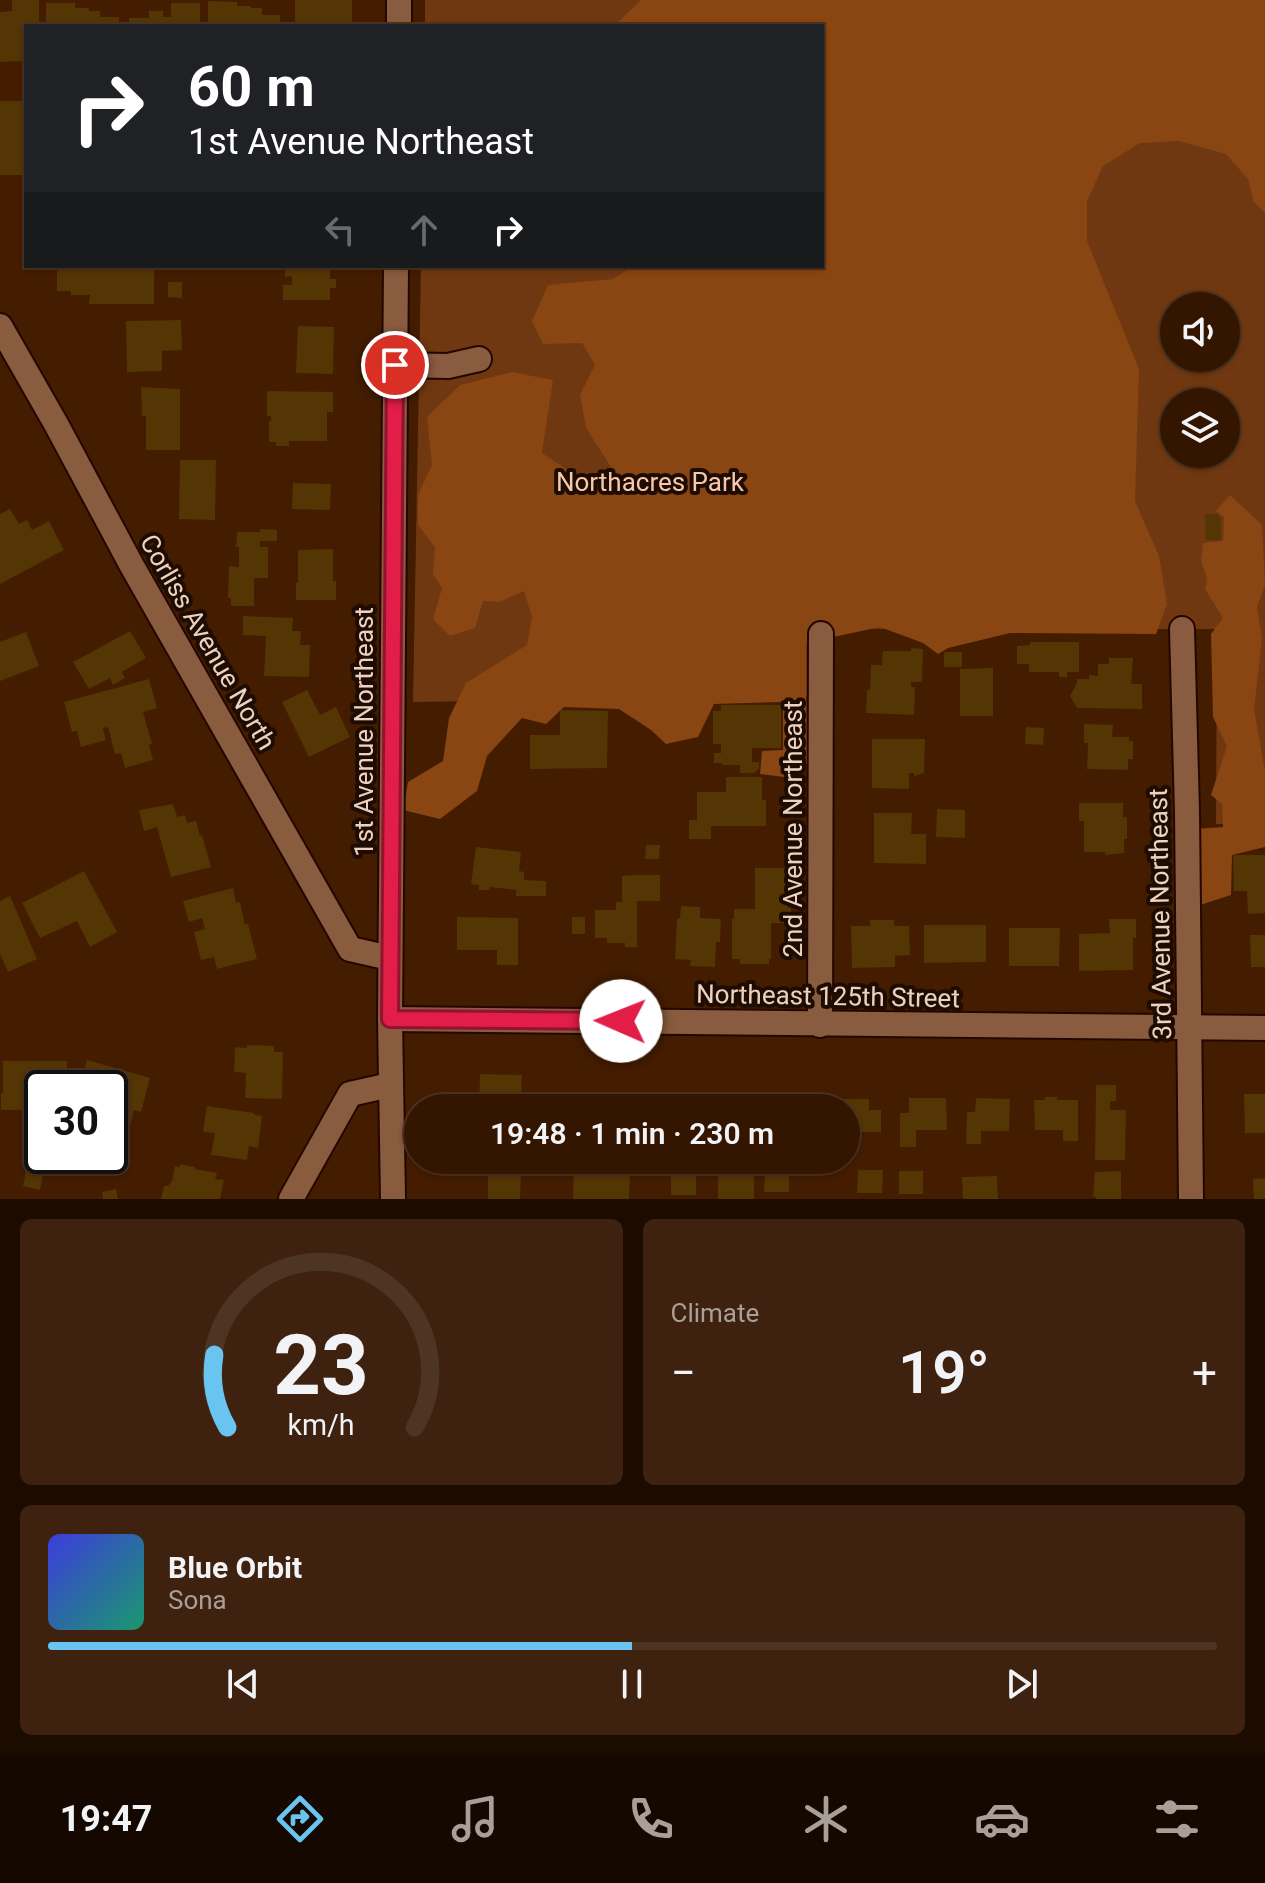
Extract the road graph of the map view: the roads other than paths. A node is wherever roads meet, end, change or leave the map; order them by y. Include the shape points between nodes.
1 (399, 0) edge
2 (399, 24) edge
3 (396, 268) edge
4 (0, 326) edge
5 (479, 359) dead end
6 (395, 365) junction
7 (1182, 629) dead end
8 (821, 634) dead end
9 (390, 958) junction
10 (390, 1019) junction
11 (820, 1025) junction
12 (1189, 1028) junction
13 (1265, 1028) edge
14 (390, 1085) junction
15 (291, 1199) edge
16 (393, 1199) edge
17 (1191, 1199) edge

1 - 2 street
3 - 6 street, 1st Avenue Northeast
4 - 9 street, Corliss Avenue North via 350,949
5 - 6 street via 448,366
6 - 9 street, 1st Avenue Northeast
7 - 12 street, 3rd Avenue Northeast
8 - 11 street, 2nd Avenue Northeast
9 - 10 street, 1st Avenue Northeast
10 - 11 street, Northeast 125th Street
10 - 14 street, 1st Avenue Northeast
11 - 12 street, Northeast 125th Street
12 - 13 street, Northeast 125th Street
12 - 17 street, 3rd Avenue Northeast
14 - 15 street via 350,1094
14 - 16 street, 1st Avenue Northeast

